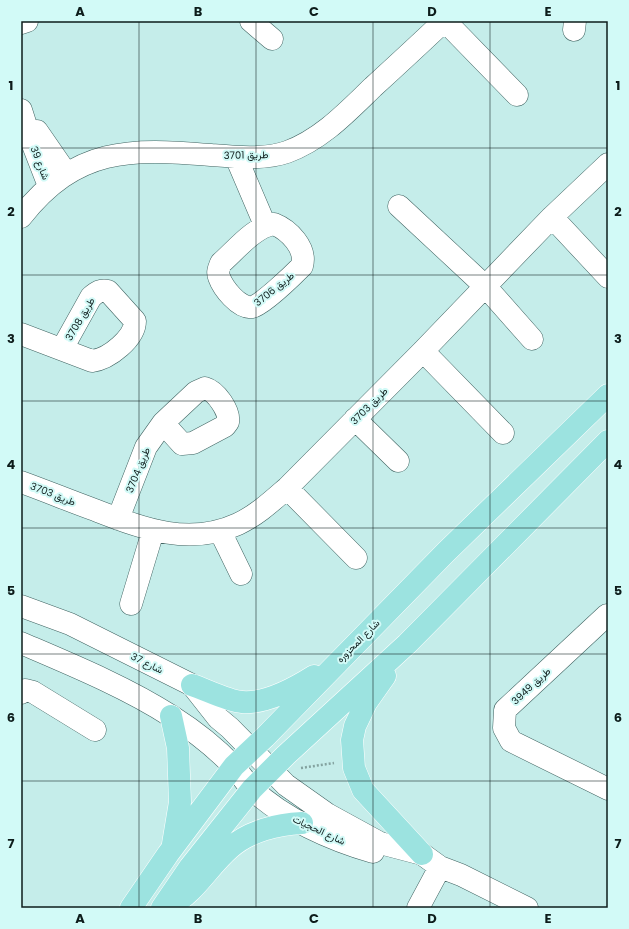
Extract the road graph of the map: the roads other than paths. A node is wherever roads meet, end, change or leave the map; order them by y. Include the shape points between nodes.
1 (27, 21) edge
2 (251, 21) edge
3 (444, 21) edge
4 (21, 23) edge
5 (272, 39) dead end
6 (517, 95) dead end
7 (22, 113) edge
8 (236, 157) junction
9 (608, 164) edge
10 (58, 180) junction
11 (398, 206) dead end
12 (21, 217) edge
13 (552, 218) junction
14 (265, 225) dead end
15 (608, 277) edge
16 (486, 286) junction
17 (21, 334) edge
18 (532, 339) dead end
19 (62, 349) dead end
20 (423, 351) junction
21 (608, 394) edge
22 (355, 420) junction
23 (163, 423) dead end
24 (503, 433) dead end
25 (608, 442) edge
26 (398, 461) dead end
27 (21, 482) edge
28 (287, 488) junction
29 (118, 519) junction
30 (153, 531) junction
31 (220, 531) junction
32 (356, 558) dead end
33 (241, 574) dead end
34 (131, 604) dead end
35 (21, 606) edge
36 (608, 613) edge
37 (21, 643) edge
38 (407, 644) junction
39 (340, 659) junction
40 (192, 685) junction
41 (21, 693) edge
42 (171, 716) junction
43 (95, 730) dead end
44 (252, 750) junction
45 (234, 766) junction
46 (271, 771) junction
47 (252, 789) junction
48 (608, 789) edge
49 (302, 824) junction
50 (173, 848) junction
51 (422, 854) junction
52 (440, 867) junction
53 (131, 908) edge
54 (162, 908) edge
55 (165, 908) edge
56 (418, 908) edge
57 (527, 908) edge

1 - 4 street
2 - 5 street
3 - 6 street
3 - 8 street, طريق 3701 via 331,127 317,137 286,152 270,156
7 - 10 street, شارع 39 via 28,132
8 - 10 street, طريق 3701 via 144,151 123,153 102,158
8 - 14 street
9 - 13 street, طريق 3703
10 - 12 street, طريق 3701
11 - 16 street
13 - 15 street
13 - 16 street, طريق 3703
16 - 18 street
16 - 20 street, طريق 3703
17 - 19 street, طريق 3708
20 - 22 street, طريق 3703
20 - 24 street
21 - 39 main road, شارع المحزوره
22 - 26 street
22 - 28 street, طريق 3703
23 - 29 street, طريق 3704 via 146,447
25 - 38 main road
27 - 29 street, طريق 3703
28 - 31 street, طريق 3703 via 252,516
28 - 32 street
29 - 30 street, طريق 3703
30 - 31 street, طريق 3703 via 203,534
30 - 34 street
31 - 33 street
35 - 40 street, شارع 37 via 70,624
36 - 48 street, طريق 3949 via 506,710 504,728 511,742
37 - 42 street, شارع الحجيات via 80,668
38 - 46 main road
38 - 51 main road via 366,703 355,726 352,760 362,790
39 - 40 main road via 287,691 252,701 242,702
39 - 44 main road, شارع المحزوره
40 - 44 street, شارع 37 via 218,718
41 - 43 street via 25,690 33,692
42 - 45 street, شارع الحجيات via 215,748
42 - 50 main road via 178,748 180,802
44 - 45 main road, شارع المحزوره
44 - 46 street, شارع الحجيات
45 - 47 street, شارع الحجيات
45 - 50 main road, شارع المحزوره
46 - 47 main road
46 - 51 street, شارع الحجيات via 296,793 350,828 380,843
47 - 49 street, شارع الحجيات
47 - 54 main road via 207,845
49 - 51 street, شارع الحجيات via 358,848 374,852
49 - 55 main road via 285,824 245,838 230,848 185,897
50 - 53 main road, شارع المحزوره
51 - 52 street, شارع الحجيات
52 - 56 street
52 - 57 street, شارع الحجيات

